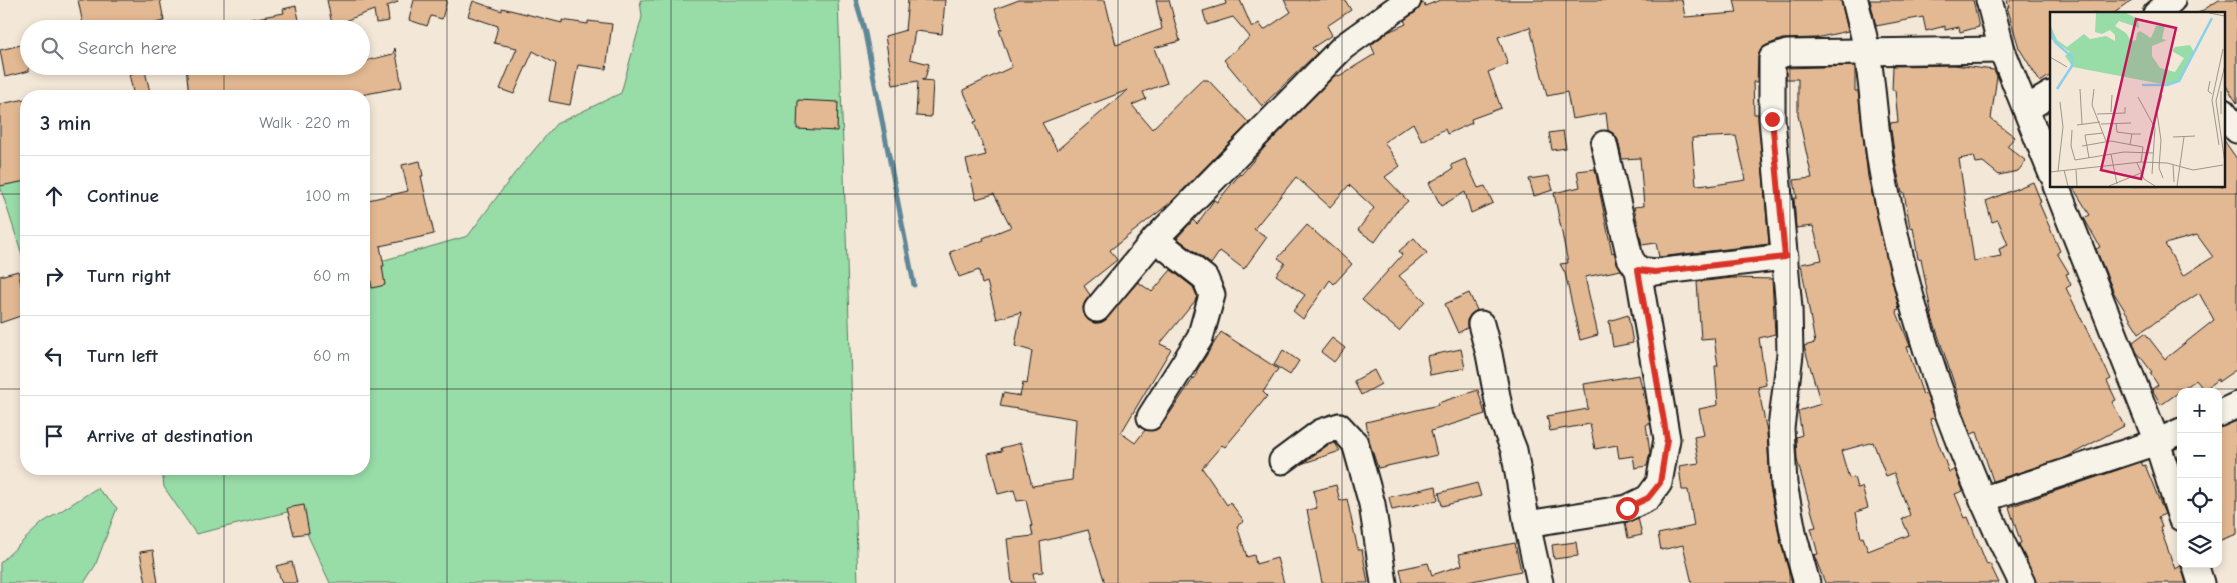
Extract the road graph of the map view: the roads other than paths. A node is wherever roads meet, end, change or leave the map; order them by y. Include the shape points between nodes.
1 (1408, 0) edge
2 (1855, 0) edge
3 (1989, 0) edge
4 (2172, 0) edge
5 (2158, 12) edge
6 (2002, 50) junction
7 (1866, 52) junction
8 (2050, 95) edge
9 (2026, 109) junction
10 (2224, 113) edge
11 (2237, 130) edge
12 (1604, 144) dead end
13 (2050, 169) edge
14 (2057, 188) edge
15 (1155, 239) junction
16 (1785, 257) junction
17 (1638, 270) junction
18 (1097, 309) dead end
19 (1481, 324) dead end
20 (2237, 405) edge
21 (2222, 412) edge
22 (1150, 417) dead end
23 (2177, 433) edge
24 (2157, 442) junction
25 (1282, 461) dead end
26 (1984, 499) junction
27 (2177, 505) edge
28 (1527, 524) junction
29 (2197, 568) edge
30 (1384, 583) edge
31 (1540, 583) edge
32 (1807, 583) edge
33 (2022, 583) edge
34 (2202, 583) edge

1 - 15 street via 1343,47
2 - 7 street
3 - 6 street
4 - 5 street
6 - 7 street
6 - 9 street
7 - 16 street via 1787,53 1772,58 1772,119
7 - 26 street via 1882,175 1915,317 1949,414
8 - 9 street
9 - 13 street
10 - 11 street
12 - 17 street via 1630,258
14 - 24 street
15 - 18 street
15 - 22 street via 1205,278 1212,295 1200,338
16 - 17 street via 1655,272
16 - 32 street via 1790,354 1781,428 1784,484
17 - 28 street via 1667,439 1660,483 1648,498 1627,508
19 - 28 street via 1501,417 1514,450
20 - 21 street
23 - 24 street
24 - 26 street
24 - 27 street
25 - 30 street via 1321,432 1339,426 1355,443 1372,504
26 - 33 street
28 - 31 street
29 - 34 street

